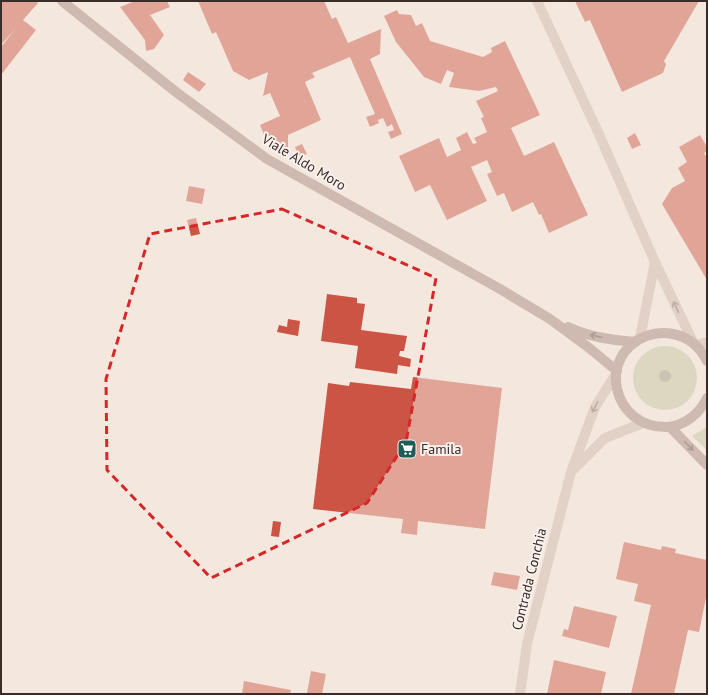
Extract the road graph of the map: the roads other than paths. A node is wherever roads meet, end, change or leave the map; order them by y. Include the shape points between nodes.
1 (62, 1) edge
2 (537, 1) edge
3 (655, 262) junction
4 (550, 319) junction
5 (637, 340) junction
6 (707, 342) edge
7 (694, 344) junction
8 (707, 361) edge
9 (616, 373) junction
10 (707, 398) edge
11 (643, 423) junction
12 (670, 427) junction
13 (707, 465) edge
14 (571, 472) junction
15 (520, 694) edge

1 - 4 main road, Viale Aldo Moro via 176,92 267,158
2 - 3 street
3 - 5 street
7 -> 3 street
5 -> 4 main road, Viale Aldo Moro via 610,340 578,332
4 - 9 main road, Viale Aldo Moro via 588,347
5 - 7 main road via 653,333 667,332 681,335
5 - 9 main road via 628,347
6 - 7 street
7 - 8 main road
9 - 11 main road via 616,389 622,403 631,415
9 -> 14 street, Contrada Conchia via 595,407
10 - 12 main road via 696,415 684,423
11 - 12 main road via 656,427
11 - 14 street via 605,438
12 -> 13 main road
14 - 15 street, Contrada Conchia via 527,644

